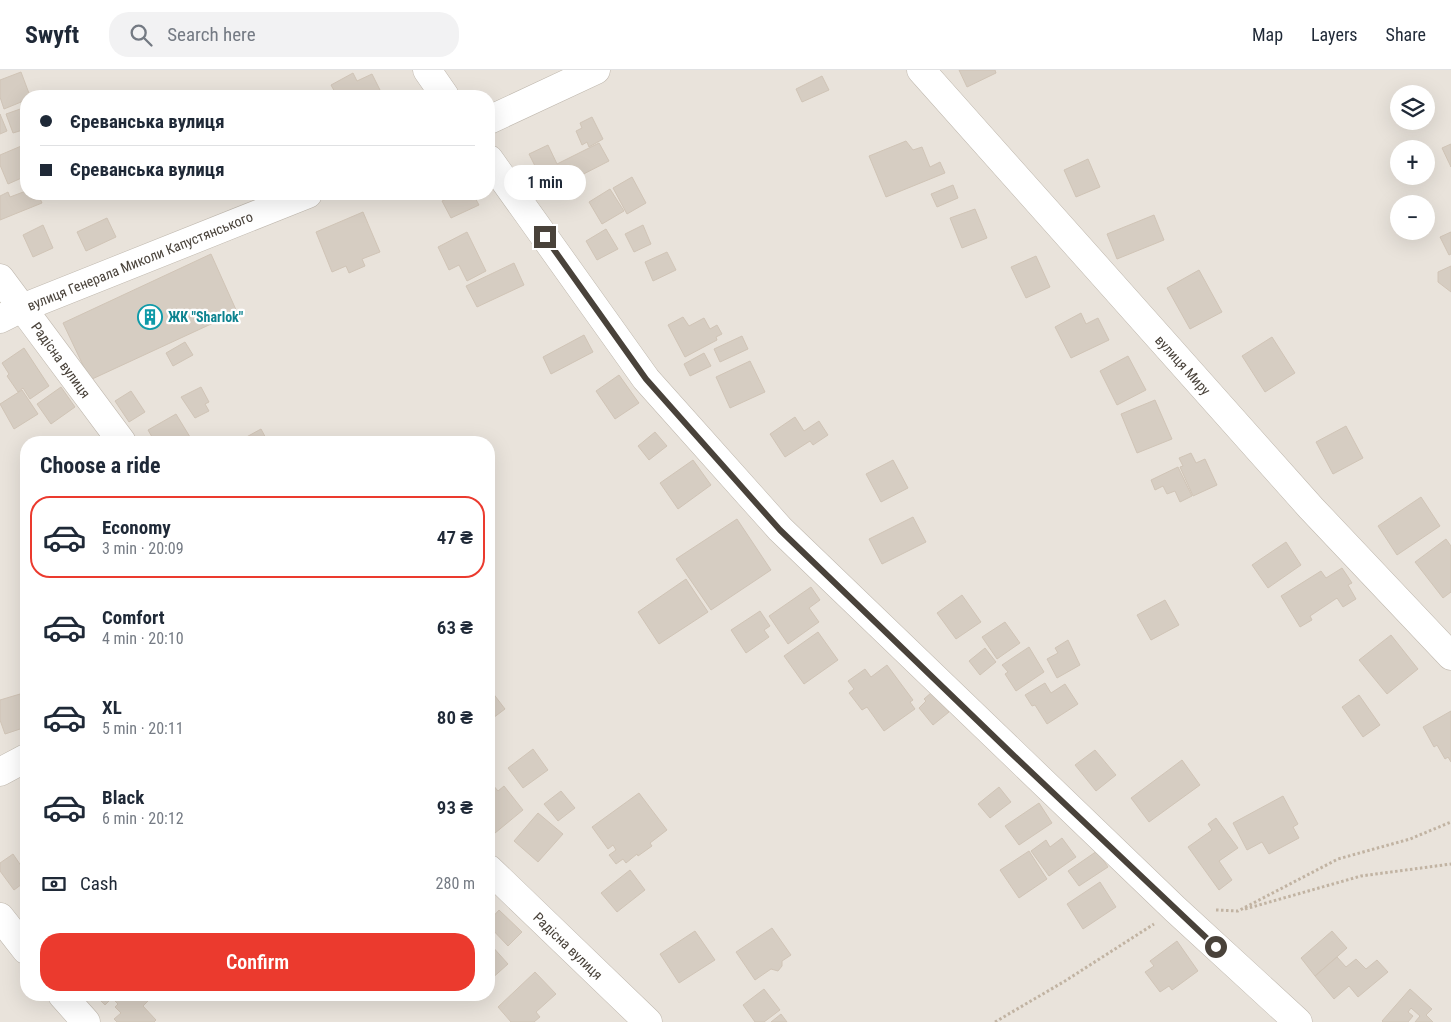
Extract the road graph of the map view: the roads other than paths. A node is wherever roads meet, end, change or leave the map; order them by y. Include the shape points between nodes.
1 (427, 70) edge
2 (596, 70) edge
3 (920, 70) edge
4 (441, 90) edge
5 (495, 117) edge
6 (495, 167) edge
7 (293, 200) edge
8 (0, 278) edge
9 (11, 314) edge
10 (117, 436) edge
11 (1451, 656) edge
12 (20, 761) edge
13 (0, 772) edge
14 (495, 875) edge
15 (0, 917) edge
16 (20, 942) edge
17 (67, 1001) edge
18 (86, 1022) edge
19 (648, 1022) edge
20 (1298, 1022) edge

1 - 4 street
2 - 5 street
3 - 11 street, вулиця Миру via 1311,508
6 - 20 street via 646,379 780,530
7 - 9 street, вулиця Генерала Миколи Капустянського
8 - 9 street, Радісна вулиця
9 - 10 street, Радісна вулиця
12 - 13 street
14 - 19 street, Радісна вулиця
15 - 16 street
17 - 18 street

